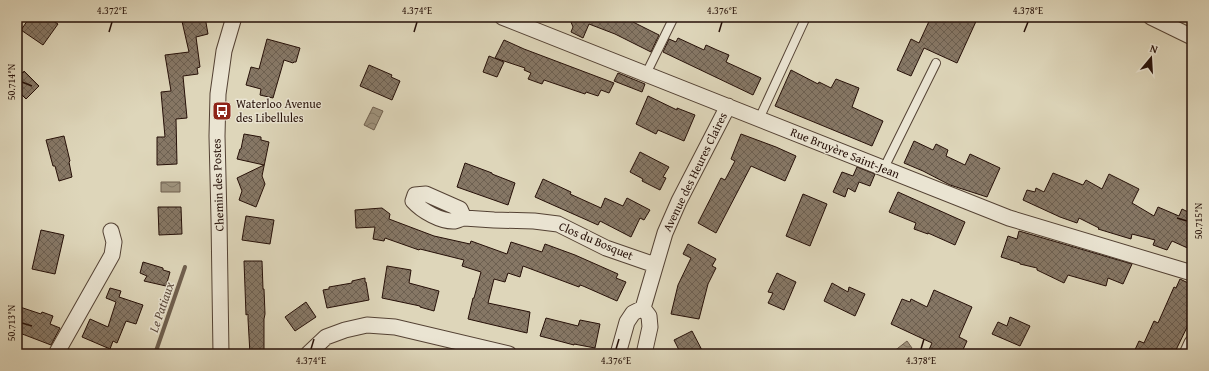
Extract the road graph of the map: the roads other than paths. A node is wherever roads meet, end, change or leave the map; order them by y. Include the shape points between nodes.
1 (234, 17) edge
2 (502, 17) edge
3 (674, 17) edge
4 (806, 17) edge
5 (1156, 18) edge
6 (1192, 36) edge
7 (936, 63) dead end
8 (646, 74) junction
9 (728, 106) junction
10 (759, 119) junction
11 (884, 168) junction
12 (464, 218) dead end
13 (111, 231) dead end
14 (655, 265) junction
15 (1192, 273) edge
16 (644, 308) junction
17 (1192, 343) edge
18 (56, 354) edge
19 (221, 354) edge
20 (308, 354) edge
21 (509, 354) edge
22 (618, 354) edge
23 (644, 354) edge
24 (1187, 354) edge

1 - 19 street, Chemin des Postes via 224,51 218,94
2 - 8 street, Rue Bruyère Saint-Jean
3 - 8 lane
4 - 10 lane
5 - 6 street
7 - 11 lane
8 - 9 street, Rue Bruyère Saint-Jean
9 - 10 street, Rue Bruyère Saint-Jean
9 - 14 street, Avenue des Heures Claires via 664,233
10 - 11 street, Rue Bruyère Saint-Jean
11 - 15 street, Rue Bruyère Saint-Jean via 1009,218
12 - 14 street, Clos du Bosquet via 558,224 606,248
13 - 18 street via 114,242 112,255
14 - 16 street, Avenue des Heures Claires
16 - 22 street via 632,314
16 - 23 street via 649,316 650,327
17 - 24 street
20 - 21 street via 326,337 367,325 394,327

